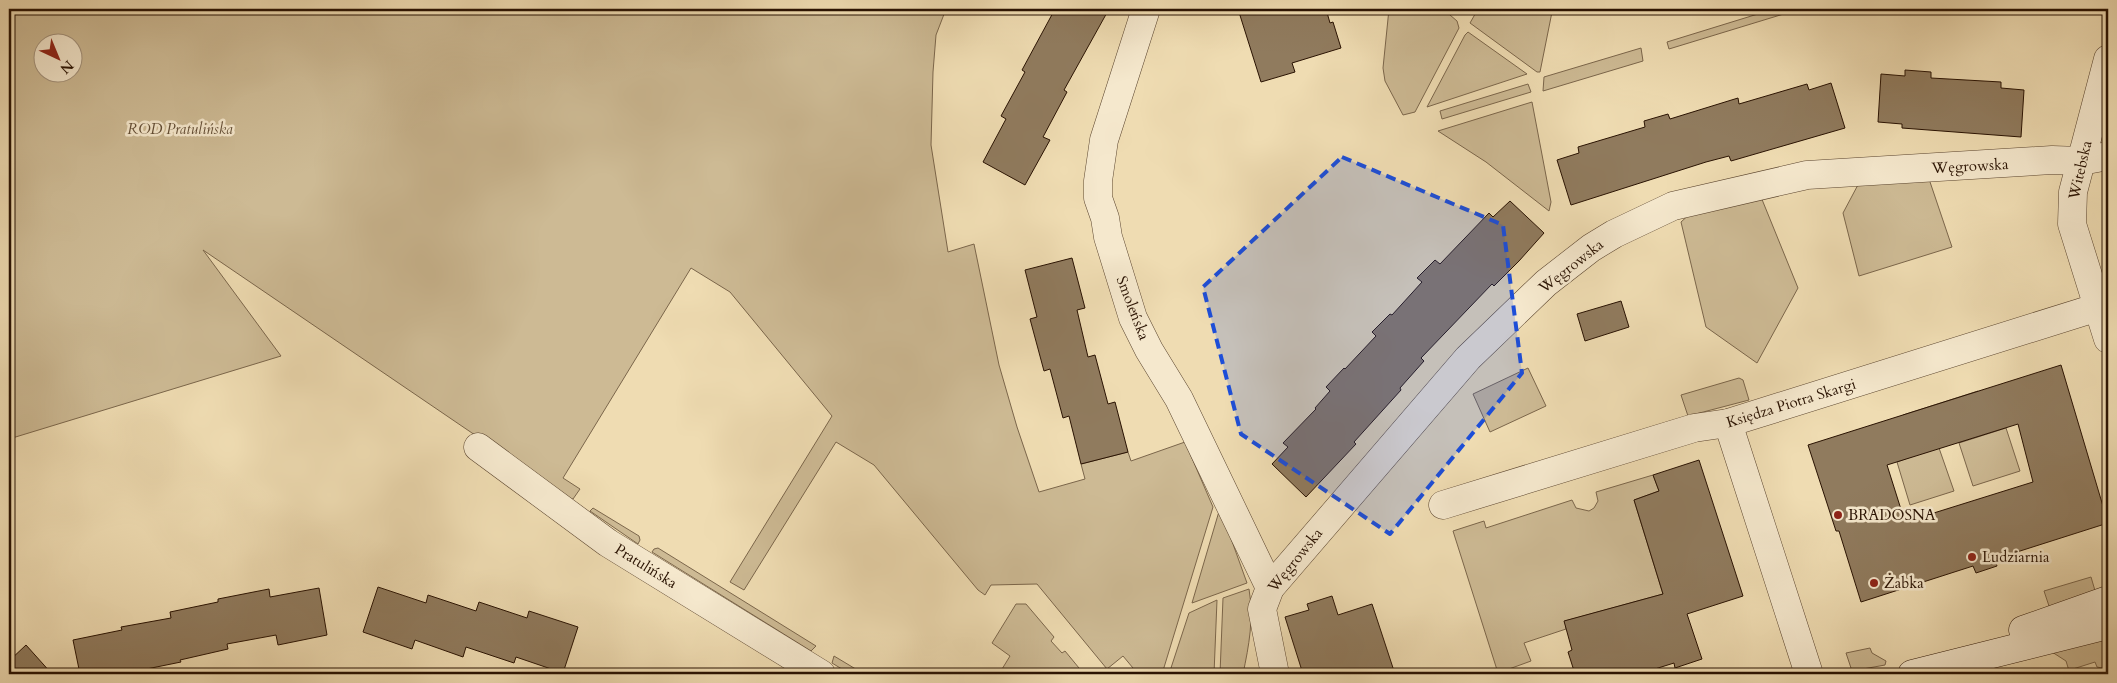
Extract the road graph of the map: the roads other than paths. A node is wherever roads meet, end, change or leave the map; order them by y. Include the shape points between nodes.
1 (1146, 9) edge
2 (2108, 59) edge
3 (2108, 156) edge
4 (2081, 161) junction
5 (2103, 305) edge
6 (2108, 339) edge
7 (1728, 423) junction
8 (478, 447) dead end
9 (1443, 505) dead end
10 (1270, 588) junction
11 (2108, 600) edge
12 (2108, 625) edge
13 (1917, 672) edge
14 (821, 674) edge
15 (1275, 674) edge
16 (1808, 674) edge

1 - 10 street, Smoleńska via 1104,140 1098,198 1133,318 1179,400
2 - 4 street, Witebska
3 - 4 street, Węgrowska
4 - 5 street, Witebska via 2073,192 2072,224
4 - 10 street, Węgrowska via 1807,175 1673,206 1614,234 1546,283 1468,358
5 - 6 street, Witebska
5 - 7 street, Księdza Piotra Skargi
7 - 9 street, Księdza Piotra Skargi via 1694,428
7 - 16 street
8 - 14 street, Pratulińska via 608,543
10 - 15 street, Węgrowska via 1262,608
11 - 13 street via 1946,656
12 - 13 street

